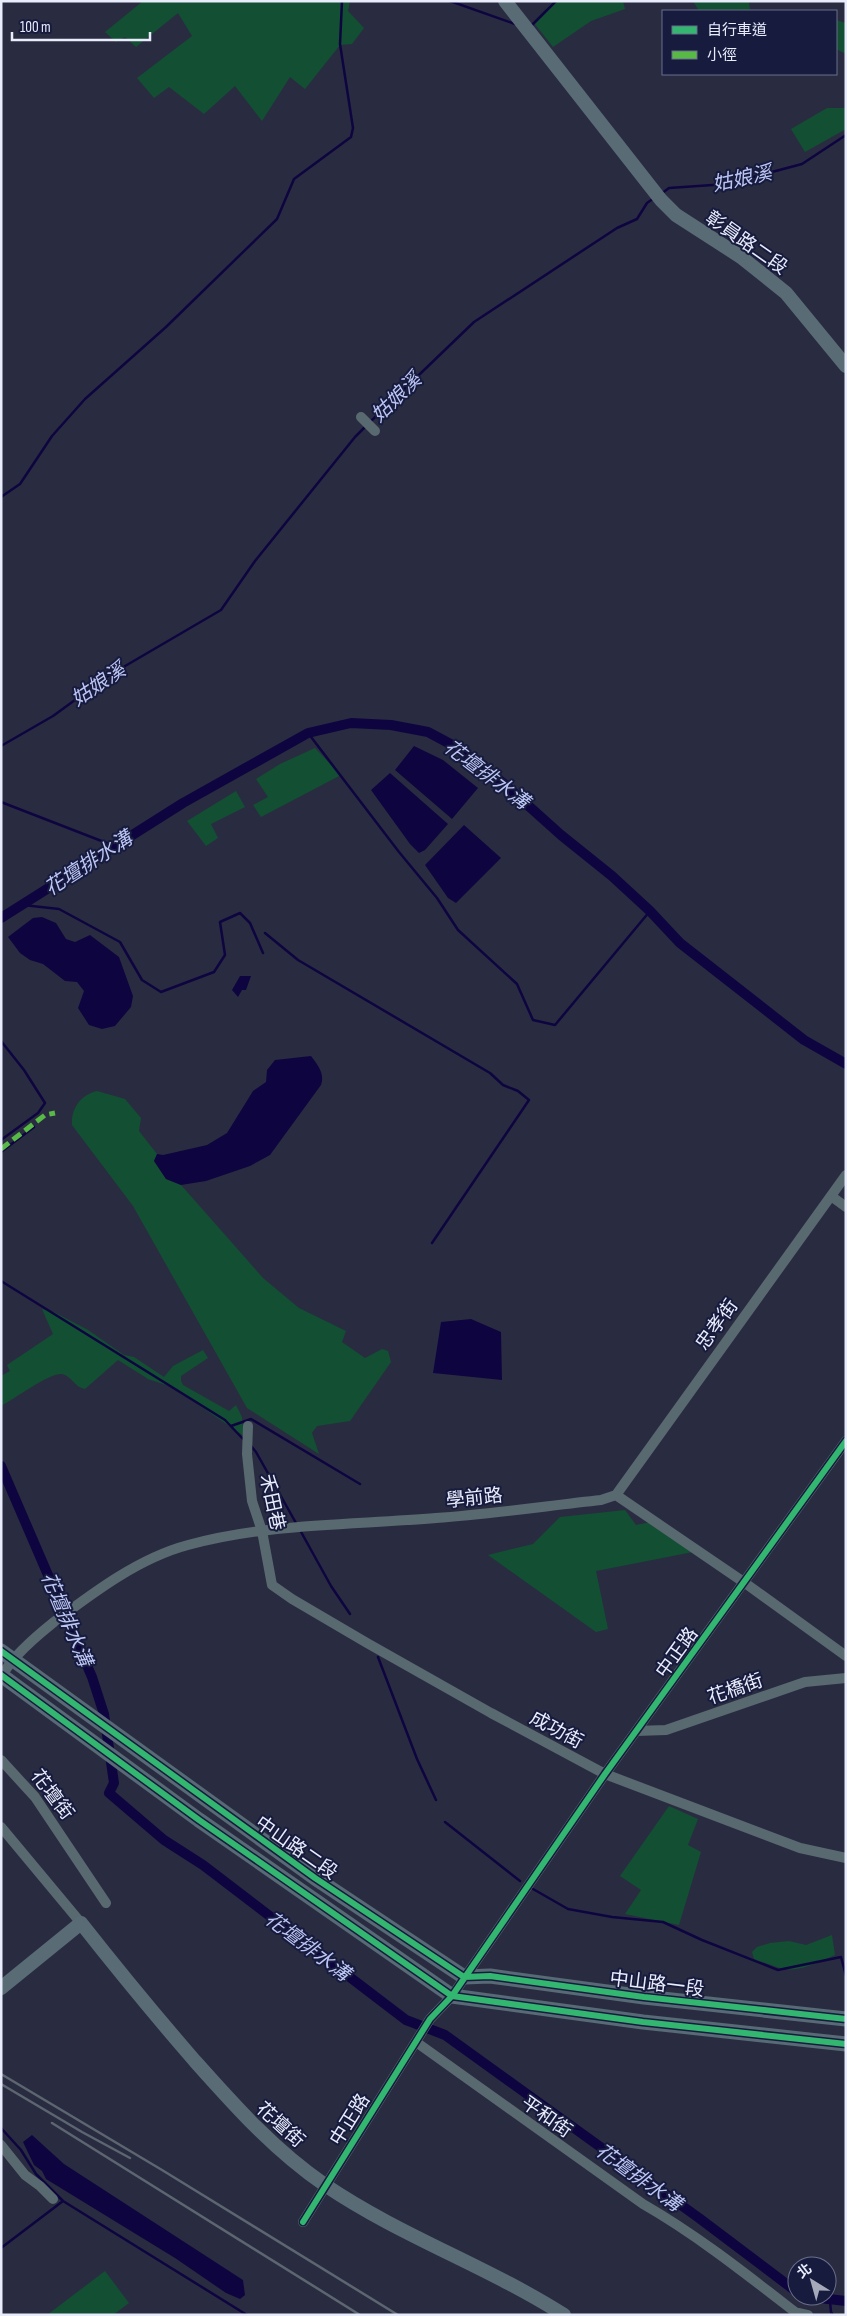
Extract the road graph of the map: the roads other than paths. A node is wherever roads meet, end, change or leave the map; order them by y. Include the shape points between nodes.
1 (505, 1) edge
2 (846, 366) edge
3 (361, 417) dead end
4 (374, 431) dead end
5 (846, 1175) edge
6 (831, 1196) junction
7 (846, 1207) edge
8 (248, 1426) dead end
9 (846, 1441) edge
10 (616, 1495) junction
11 (262, 1531) junction
12 (745, 1583) junction
13 (272, 1585) joint
14 (1, 1651) edge
15 (846, 1656) edge
16 (14, 1661) junction
17 (2, 1677) edge
18 (846, 1678) edge
19 (636, 1731) junction
20 (1, 1760) edge
21 (605, 1774) junction
22 (1, 1827) edge
23 (846, 1858) edge
24 (106, 1903) dead end
25 (81, 1924) junction
26 (464, 1977) junction
27 (1, 1988) edge
28 (452, 1996) junction
29 (846, 2019) edge
30 (416, 2042) junction
31 (846, 2044) edge
32 (1, 2146) edge
33 (326, 2185) junction
34 (53, 2199) dead end
35 (302, 2222) dead end
36 (564, 2315) edge
37 (808, 2315) edge

1 - 2 street, 彰員路二段 via 661,200 676,216 741,256 786,293
3 - 4 street
5 - 6 street, 忠孝街
6 - 7 street
6 - 10 street, 忠孝街
8 - 11 street, 禾田巷 via 246,1454 252,1501
9 - 12 street, 中正路
10 - 11 street, 學前路 via 601,1500 435,1519
10 - 12 street
11 - 13 street, 禾田巷
11 - 16 street, 學前路 via 187,1545 132,1570 57,1620
12 - 15 street
12 - 19 street, 中正路
13 - 21 street, 成功街 via 376,1647
14 - 16 main road
16 - 17 street
16 - 26 main road, 中山路二段 via 323,1884
17 - 28 main road, 中山路二段 via 198,1820
18 - 19 street, 花橋街 via 805,1682 666,1730
19 - 21 street, 中正路
20 - 24 street, 花壇街 via 35,1797
21 - 23 street, 成功街 via 800,1848
21 - 26 street, 中正路
22 - 25 street
25 - 27 street
25 - 33 street, 花壇街 via 141,1999 247,2120 279,2150
26 - 28 street
26 - 29 main road, 中山路一段 via 490,1976
28 - 30 street, 中正路 via 430,2019
28 - 31 main road via 643,2022
30 - 33 street, 中正路
30 - 37 street, 平和街 via 643,2204 714,2250 795,2312
32 - 34 street via 25,2175
33 - 35 street, 中正路
33 - 36 street, 花壇街

